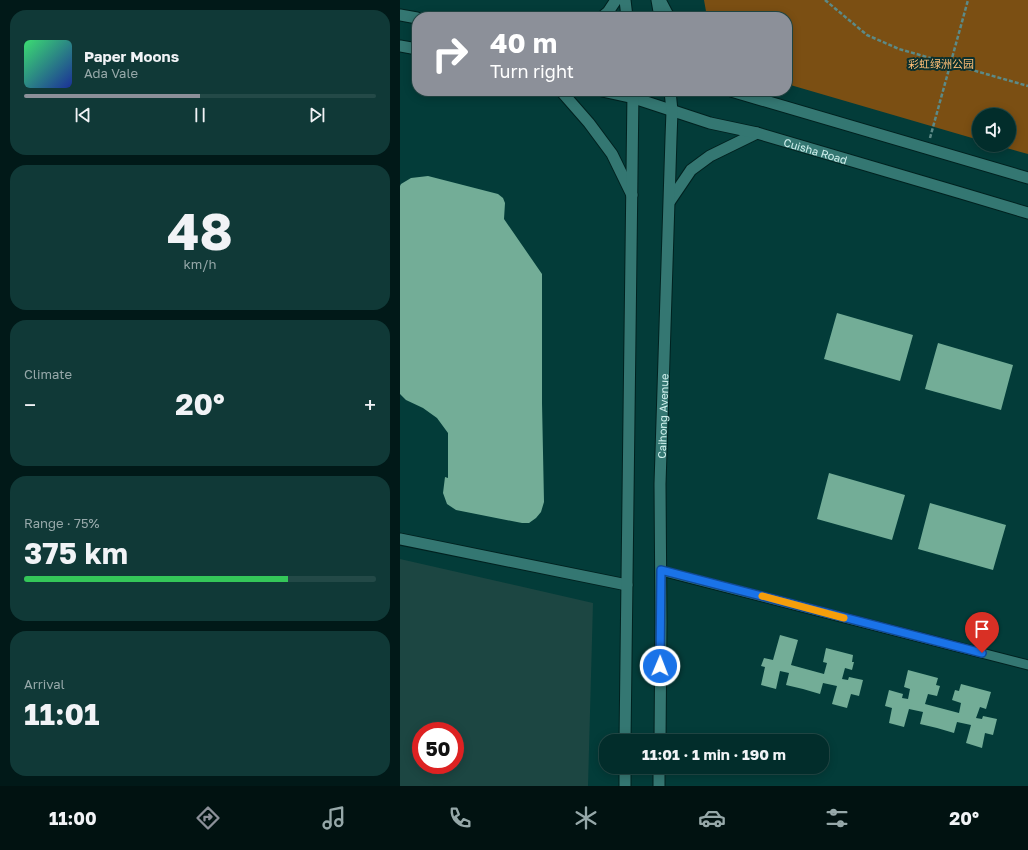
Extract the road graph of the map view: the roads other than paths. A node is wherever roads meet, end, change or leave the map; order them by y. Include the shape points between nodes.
1 (616, 0) edge
2 (625, 0) edge
3 (659, 0) edge
4 (608, 12) edge
5 (626, 12) edge
6 (660, 12) edge
7 (666, 12) edge
8 (400, 15) edge
9 (412, 17) edge
10 (400, 46) edge
11 (412, 48) edge
12 (565, 96) edge
13 (634, 96) edge
14 (638, 96) edge
15 (670, 96) edge
16 (753, 96) edge
17 (672, 111) junction
18 (757, 134) junction
19 (1028, 178) edge
20 (632, 195) junction
21 (670, 201) junction
22 (1028, 213) edge
23 (400, 539) edge
24 (661, 570) junction
25 (627, 585) junction
26 (1028, 665) edge
27 (625, 734) edge
28 (660, 734) edge
29 (625, 774) edge
30 (659, 774) edge
31 (625, 786) edge
32 (659, 786) edge

1 - 4 main road
2 - 5 main road
3 - 6 main road
3 - 7 main road
8 - 9 main road
10 - 11 main road
12 - 20 main road via 612,154
13 - 20 main road
14 - 17 main road, Cuisha Road
15 - 17 main road, Caihong Avenue
16 - 19 main road
17 - 18 main road, Cuisha Road
17 - 21 main road, Caihong Avenue
18 - 21 main road via 710,156 692,170
18 - 22 main road, Cuisha Road
20 - 25 main road
21 - 24 main road, Caihong Avenue via 660,484
23 - 25 main road
24 - 26 lane
24 - 28 main road, Caihong Avenue
25 - 27 main road
29 - 31 main road
30 - 32 main road

